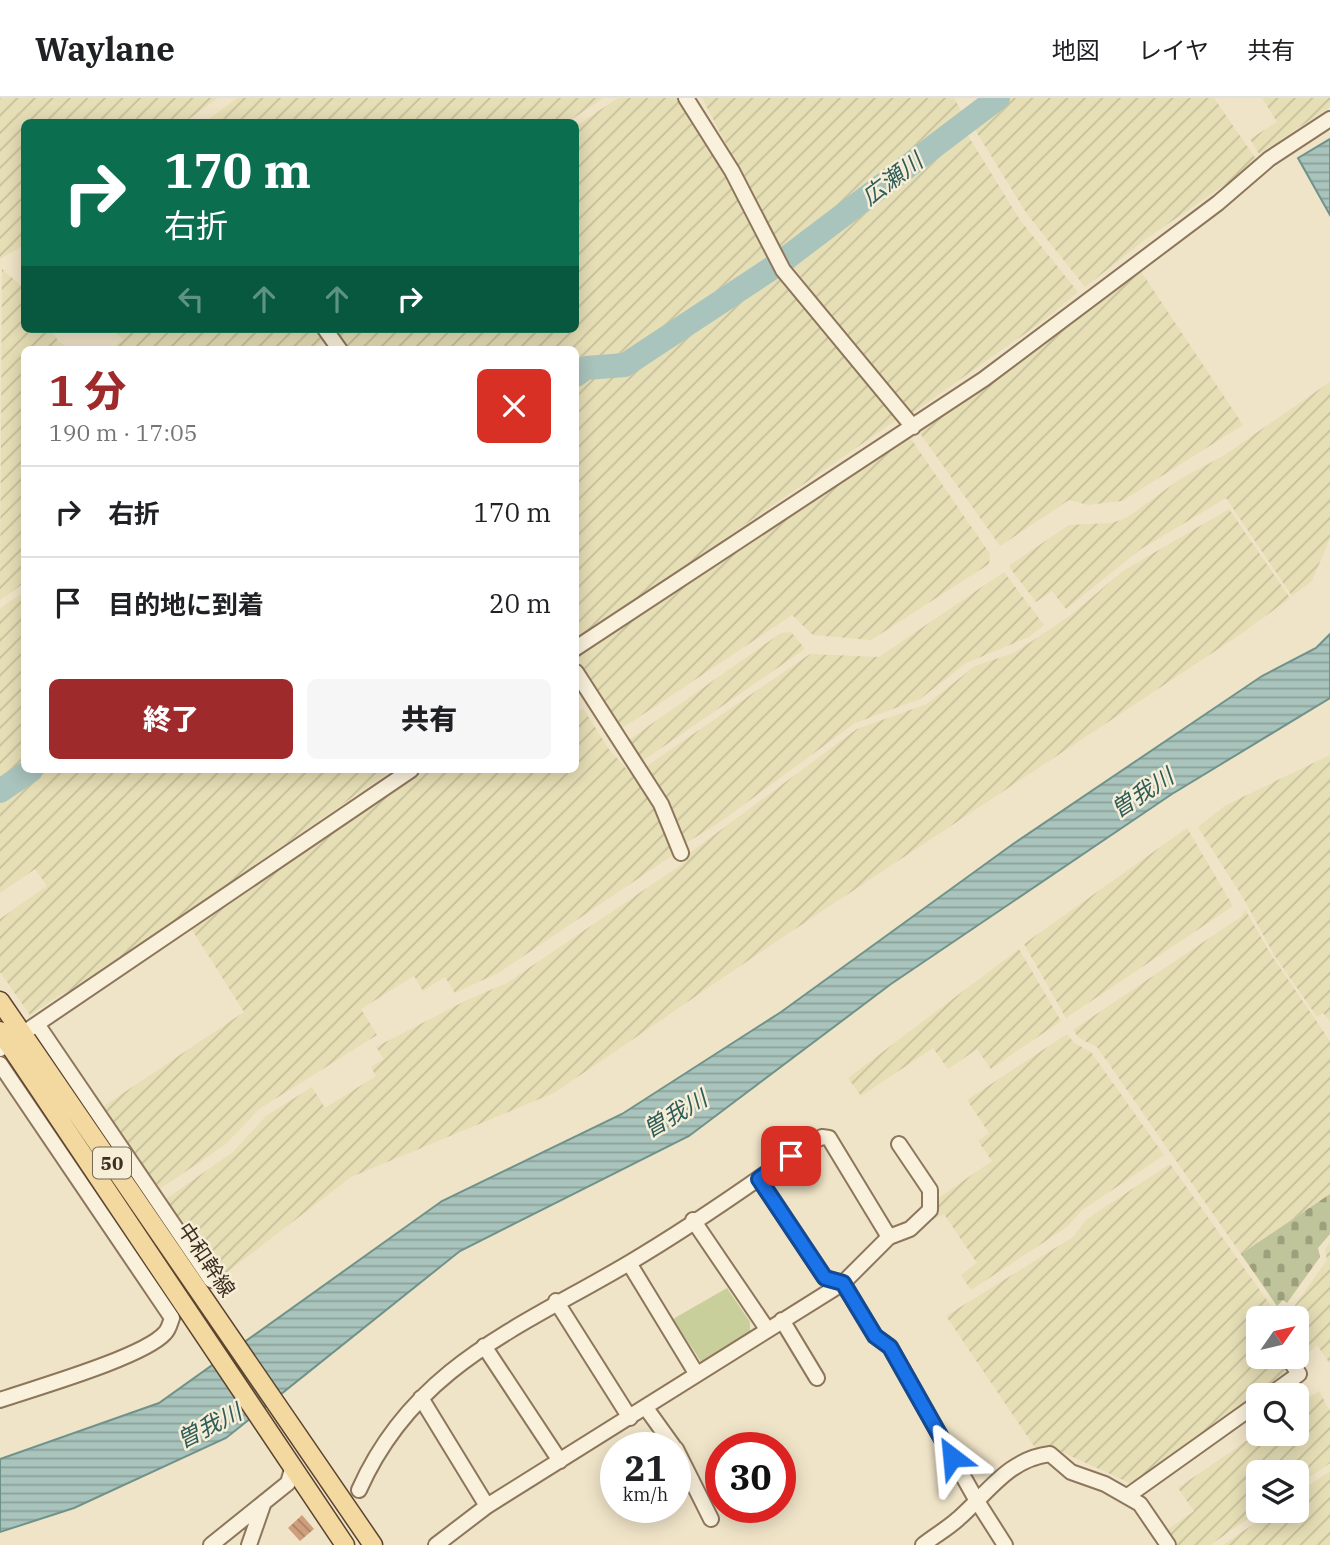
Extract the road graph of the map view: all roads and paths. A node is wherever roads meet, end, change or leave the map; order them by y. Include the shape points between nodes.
1 (686, 98) edge
2 (1330, 119) edge
3 (913, 427) junction
4 (579, 646) edge
5 (579, 677) edge
6 (407, 773) edge
7 (681, 853) dead end
8 (0, 1000) edge
9 (14, 1036) edge
10 (0, 1063) edge
11 (900, 1144) dead end
12 (759, 1179) junction
13 (693, 1220) junction
14 (889, 1237) junction
15 (629, 1263) junction
16 (211, 1280) dead end
17 (843, 1283) junction
18 (556, 1301) junction
19 (782, 1320) junction
20 (767, 1329) junction
21 (484, 1346) junction
22 (1296, 1369) edge
23 (696, 1373) junction
24 (817, 1378) dead end
25 (1287, 1383) edge
26 (421, 1398) junction
27 (0, 1400) edge
28 (646, 1408) junction
29 (1246, 1412) edge
30 (630, 1418) junction
31 (663, 1432) edge
32 (559, 1461) junction
33 (292, 1464) junction
34 (691, 1480) edge
35 (359, 1490) dead end
36 (1129, 1495) junction
37 (265, 1501) junction
38 (976, 1501) junction
39 (488, 1506) junction
40 (705, 1507) edge
41 (211, 1545) edge
42 (249, 1545) edge
43 (345, 1545) edge
44 (373, 1545) edge
45 (436, 1545) edge
46 (923, 1545) edge
47 (1005, 1545) edge
48 (1168, 1545) edge

1 - 3 street via 732,171 783,270
2 - 3 street via 1269,159 984,379
3 - 4 street
5 - 7 street via 661,804
6 - 9 street
8 - 9 main road, 中和幹線 / 50
9 - 16 street
9 - 33 main road, 中和幹線 / 50
9 - 44 main road, 中和幹線 / 50 via 223,1326
10 - 27 street via 172,1318 164,1334 129,1353
11 - 14 street via 930,1190 930,1210 910,1229
12 - 13 street
12 - 14 street via 806,1145 829,1138
12 - 17 street via 825,1278
13 - 15 street
13 - 20 street
14 - 17 street
15 - 18 street
15 - 23 street
17 - 19 street
17 - 38 street via 875,1336 890,1347
18 - 21 street
18 - 30 street
19 - 20 street
19 - 24 street
20 - 23 street
21 - 26 street
21 - 32 street
22 - 25 street via 1300,1374
23 - 28 street
26 - 35 street via 373,1459
26 - 39 street
28 - 30 street
28 - 31 street
29 - 36 street
30 - 32 street
32 - 39 street
33 - 37 street via 288,1483
33 - 43 main road, 中和幹線 / 50
34 - 40 street
36 - 38 street via 1071,1472 1050,1454 1013,1468
36 - 48 street
37 - 41 street
37 - 42 street
38 - 46 street
38 - 47 street
39 - 45 street

